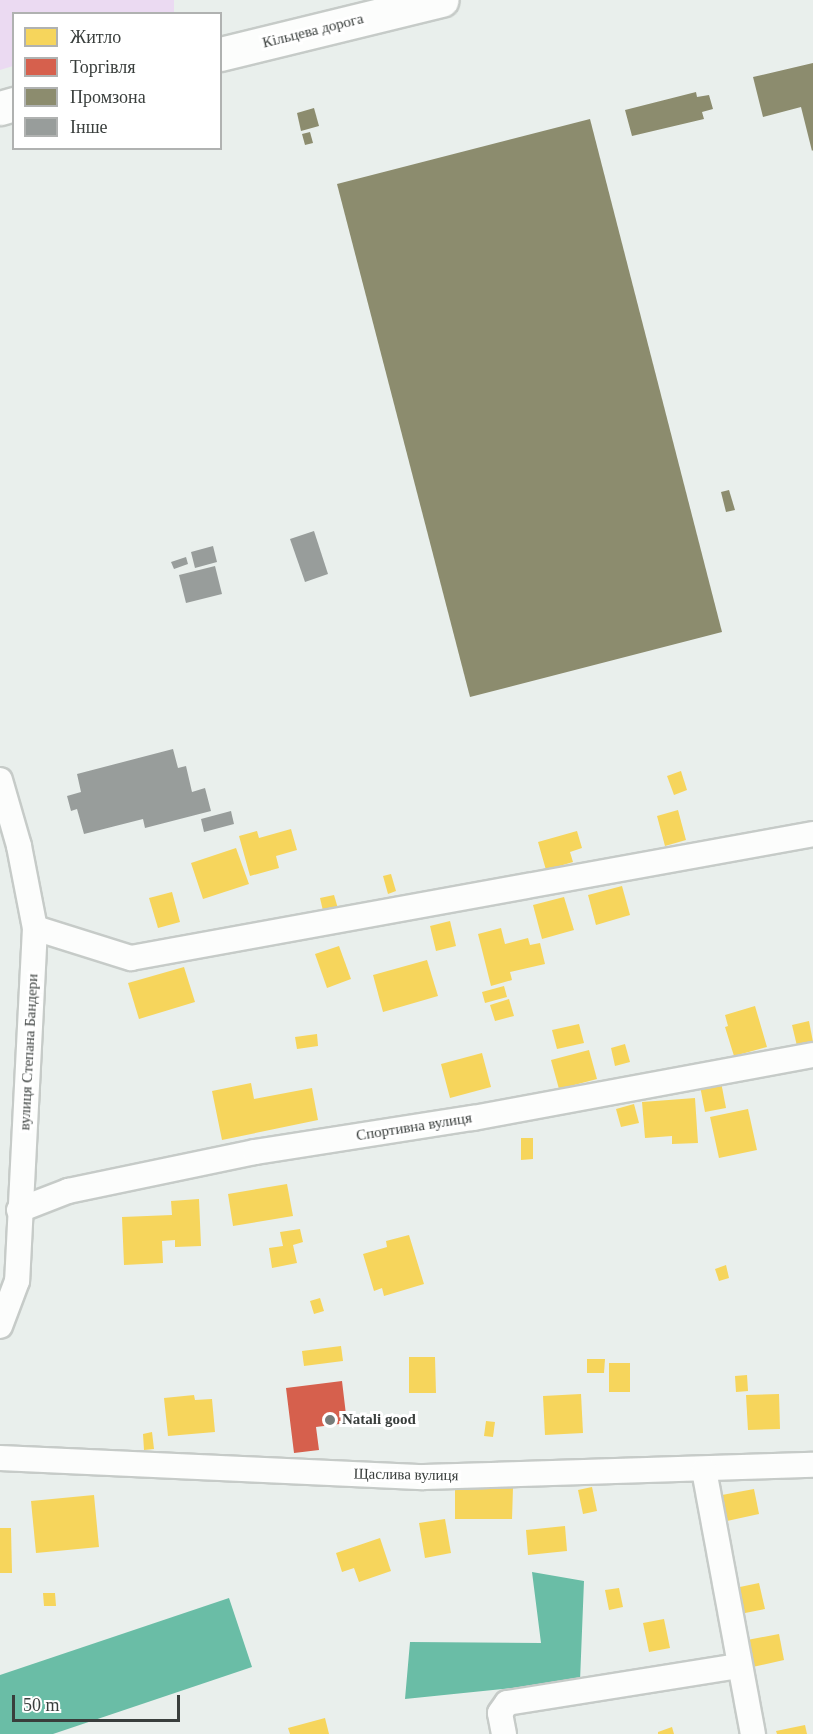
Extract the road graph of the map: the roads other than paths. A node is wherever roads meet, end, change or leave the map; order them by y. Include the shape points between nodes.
1 (441, 0) edge
2 (222, 54) edge
3 (0, 780) edge
4 (813, 834) edge
5 (35, 928) junction
6 (813, 1054) edge
7 (19, 1210) junction
8 (0, 1326) edge
9 (0, 1458) edge
10 (813, 1465) edge
11 (704, 1470) junction
12 (739, 1666) junction
13 (504, 1734) edge
14 (753, 1734) edge

1 - 2 highway, Кільцева дорога
3 - 5 street, вулиця Степана Бандери via 19,846
4 - 5 street via 131,958
5 - 7 street, вулиця Степана Бандери
6 - 7 street, Спортивна вулиця via 473,1118 255,1152 68,1191
7 - 8 street, вулиця Степана Бандери via 17,1281
9 - 11 street, Щаслива вулиця via 424,1477
10 - 11 street, Щаслива вулиця
11 - 12 street
12 - 13 street via 507,1703 500,1713
12 - 14 street

